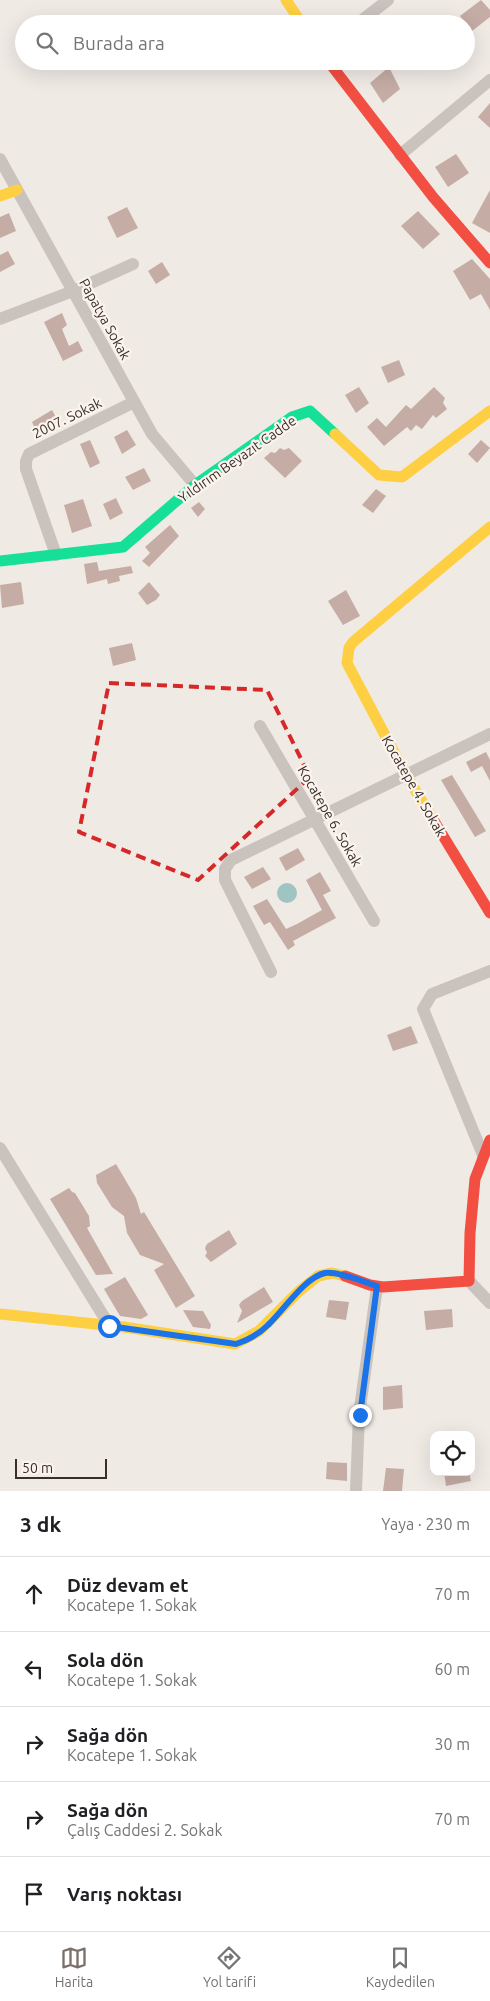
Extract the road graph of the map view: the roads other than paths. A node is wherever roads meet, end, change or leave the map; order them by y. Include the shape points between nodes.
1 (286, 0) edge
2 (388, 0) edge
3 (296, 15) edge
4 (369, 15) edge
5 (335, 70) edge
6 (490, 80) edge
7 (400, 154) junction
8 (0, 159) edge
9 (17, 190) junction
10 (0, 196) edge
11 (490, 262) edge
12 (133, 264) dead end
13 (73, 291) junction
14 (0, 319) edge
15 (134, 402) junction
16 (489, 414) edge
17 (195, 485) junction
18 (490, 527) edge
19 (56, 555) junction
20 (0, 561) edge
21 (260, 726) dead end
22 (490, 734) edge
23 (406, 775) junction
24 (315, 820) junction
25 (490, 913) edge
26 (374, 921) dead end
27 (490, 970) edge
28 (271, 972) dead end
29 (490, 1140) edge
30 (0, 1148) edge
31 (483, 1155) junction
32 (469, 1281) junction
33 (377, 1286) junction
34 (490, 1303) edge
35 (0, 1314) edge
36 (109, 1326) junction
37 (356, 1491) edge

1 - 3 street
2 - 4 street
5 - 7 street
6 - 7 street
7 - 11 street via 432,197
8 - 9 street, Papatya Sokak
9 - 10 street
9 - 13 street, Papatya Sokak
12 - 13 street
13 - 14 street
13 - 15 street, Papatya Sokak
15 - 17 street, Papatya Sokak via 152,434
15 - 19 street, 2007. Sokak via 30,454 26,461
16 - 17 street, Yıldırım Beyazıt Cadde via 402,477 379,474 310,411 292,417
17 - 19 street, Yıldırım Beyazıt Cadde via 123,547
18 - 23 street, Kocatepe 4. Sokak via 349,648 347,663
19 - 20 street, Yıldırım Beyazıt Cadde
21 - 24 street, Kocatepe 6. Sokak
22 - 23 street
23 - 24 street
23 - 25 street, Kocatepe 4. Sokak
24 - 26 street, Kocatepe 6. Sokak
24 - 28 street via 230,860 225,869 225,880
27 - 31 street via 432,994 423,1009
29 - 31 street
30 - 36 street
31 - 32 street via 474,1180
32 - 33 street
32 - 34 street
33 - 36 street via 334,1273 319,1276 268,1325 236,1344
33 - 37 street via 360,1415
35 - 36 street

